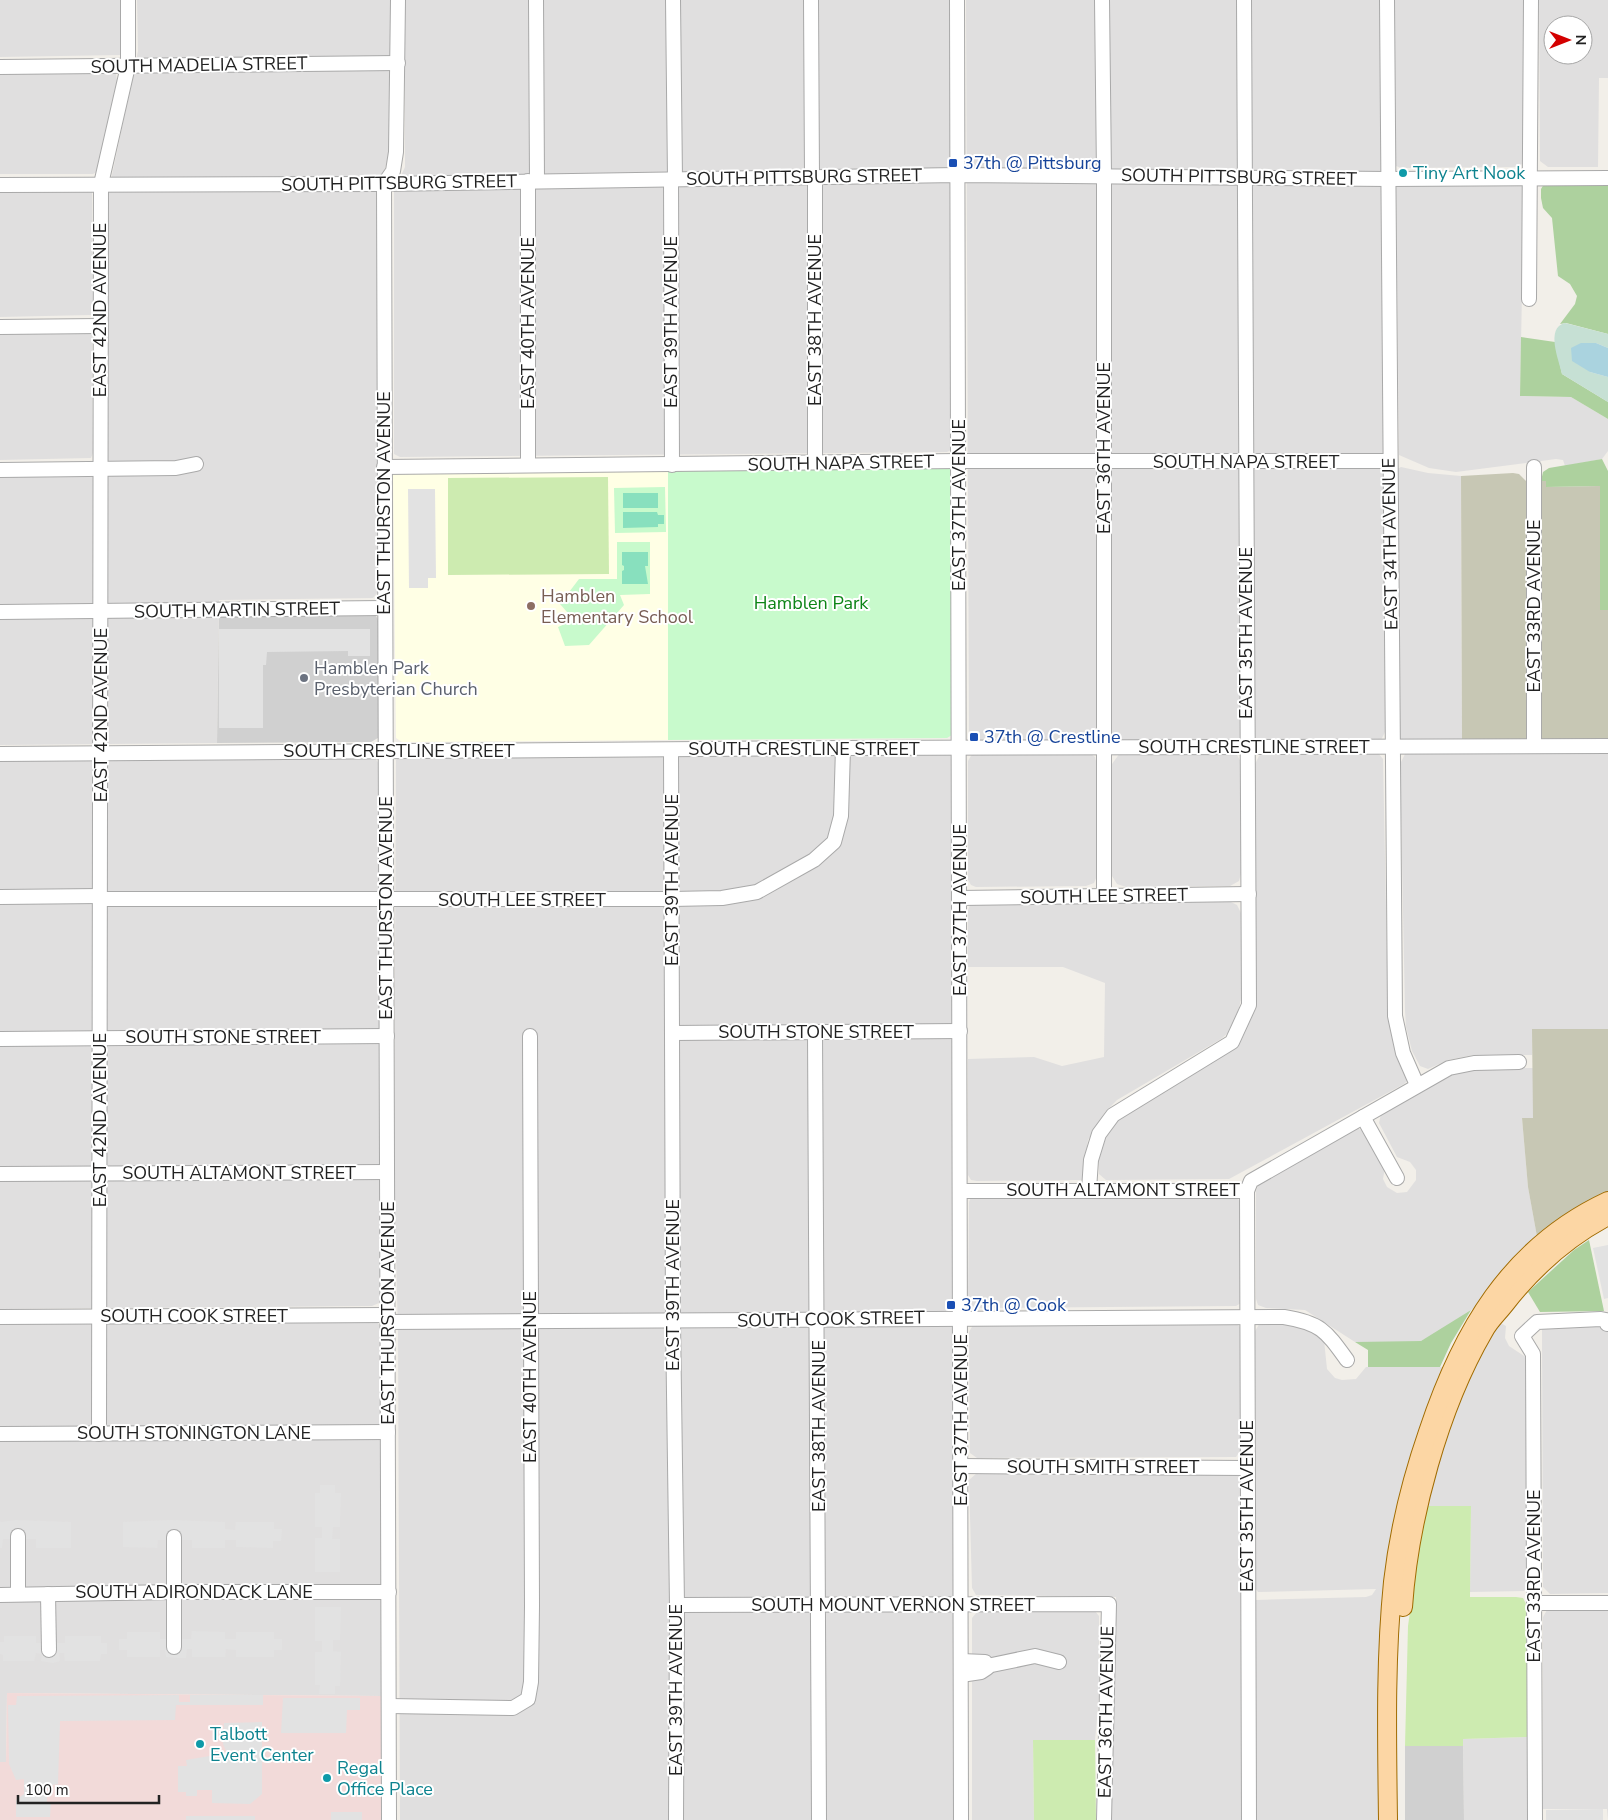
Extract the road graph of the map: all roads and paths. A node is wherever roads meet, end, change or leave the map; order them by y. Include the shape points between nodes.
1 (128, 0) edge
2 (398, 0) edge
3 (536, 0) edge
4 (674, 0) edge
5 (811, 0) edge
6 (957, 0) edge
7 (1102, 0) edge
8 (1244, 0) edge
9 (1387, 0) edge
10 (1531, 0) edge
11 (398, 63) junction
12 (128, 66) junction
13 (0, 67) edge
14 (957, 175) junction
15 (1104, 175) junction
16 (813, 177) junction
17 (1246, 177) junction
18 (1531, 177) junction
19 (673, 178) junction
20 (1608, 178) edge
21 (1388, 179) junction
22 (533, 181) junction
23 (101, 184) junction
24 (384, 184) junction
25 (0, 185) edge
26 (1529, 299) dead end
27 (0, 326) edge
28 (99, 326) junction
29 (959, 461) junction
30 (815, 462) junction
31 (1104, 462) junction
32 (1245, 462) junction
33 (1389, 462) junction
34 (196, 464) dead end
35 (528, 465) junction
36 (672, 465) junction
37 (384, 467) junction
38 (1534, 468) dead end
39 (100, 469) junction
40 (0, 470) edge
41 (384, 608) junction
42 (0, 612) edge
43 (101, 612) junction
44 (1247, 746) junction
45 (1534, 746) junction
46 (1608, 746) edge
47 (1103, 747) junction
48 (1393, 747) junction
49 (842, 748) junction
50 (960, 748) junction
51 (671, 750) junction
52 (385, 751) junction
53 (0, 754) edge
54 (101, 754) junction
55 (1249, 894) junction
56 (1104, 896) junction
57 (0, 897) edge
58 (100, 898) junction
59 (960, 898) junction
60 (672, 899) junction
61 (386, 901) junction
62 (960, 1031) junction
63 (816, 1032) junction
64 (673, 1033) junction
65 (387, 1036) junction
66 (530, 1036) dead end
67 (100, 1038) junction
68 (0, 1039) edge
69 (1519, 1062) dead end
70 (1417, 1085) junction
71 (1363, 1117) junction
72 (387, 1172) junction
73 (0, 1174) edge
74 (100, 1174) junction
75 (1397, 1178) dead end
76 (1089, 1190) junction
77 (960, 1191) junction
78 (1247, 1191) junction
79 (1608, 1200) edge
80 (1608, 1216) edge
81 (99, 1316) junction
82 (0, 1317) edge
83 (1249, 1317) junction
84 (960, 1318) junction
85 (388, 1319) junction
86 (818, 1319) junction
87 (530, 1321) junction
88 (673, 1322) junction
89 (1607, 1324) edge
90 (1347, 1360) dead end
91 (388, 1432) junction
92 (0, 1434) edge
93 (99, 1434) junction
94 (960, 1466) junction
95 (1246, 1468) junction
96 (18, 1536) dead end
97 (174, 1538) dead end
98 (175, 1592) junction
99 (389, 1592) junction
100 (18, 1594) junction
101 (48, 1594) junction
102 (0, 1595) edge
103 (1534, 1603) junction
104 (1608, 1603) edge
105 (1109, 1604) joint
106 (677, 1605) junction
107 (961, 1605) junction
108 (819, 1606) junction
109 (174, 1647) dead end
110 (49, 1650) dead end
111 (961, 1661) junction
112 (1058, 1662) dead end
113 (987, 1666) junction
114 (961, 1675) junction
115 (389, 1706) junction
116 (389, 1820) edge
117 (676, 1820) edge
118 (819, 1820) edge
119 (961, 1820) edge
120 (1104, 1820) edge
121 (1248, 1820) edge
122 (1388, 1820) edge
123 (1400, 1820) edge
124 (1535, 1820) edge

1 - 12 street, EAST 42ND AVENUE
2 - 11 street, EAST THURSTON AVENUE
3 - 22 street, EAST 40TH AVENUE
4 - 19 street, EAST 39TH AVENUE
5 - 16 street, EAST 38TH AVENUE
6 - 14 street, EAST 37TH AVENUE
7 - 15 street, EAST 36TH AVENUE
8 - 17 street, EAST 35TH AVENUE
9 - 21 street, EAST 34TH AVENUE
10 - 18 street
11 - 12 street, SOUTH MADELIA STREET
11 - 24 street, EAST THURSTON AVENUE via 396,152 393,171
12 - 13 street, SOUTH MADELIA STREET
12 - 23 street, EAST 42ND AVENUE
14 - 15 street, SOUTH PITTSBURG STREET
14 - 16 street, SOUTH PITTSBURG STREET
14 - 29 street, EAST 37TH AVENUE
15 - 17 street, SOUTH PITTSBURG STREET
15 - 31 street, EAST 36TH AVENUE
16 - 19 street, SOUTH PITTSBURG STREET
16 - 30 street, EAST 38TH AVENUE
17 - 21 street, SOUTH PITTSBURG STREET
17 - 32 street, EAST 35TH AVENUE
18 - 20 street, SOUTH PITTSBURG STREET
18 - 21 street, SOUTH PITTSBURG STREET
18 - 26 street
19 - 22 street, SOUTH PITTSBURG STREET
19 - 36 street, EAST 39TH AVENUE
21 - 33 street, EAST 34TH AVENUE
22 - 24 street, SOUTH PITTSBURG STREET
22 - 35 street, EAST 40TH AVENUE
23 - 24 street, SOUTH PITTSBURG STREET
23 - 25 street, SOUTH PITTSBURG STREET
23 - 28 street, EAST 42ND AVENUE
24 - 37 street, EAST THURSTON AVENUE
27 - 28 street
28 - 39 street, EAST 42ND AVENUE
29 - 30 street, SOUTH NAPA STREET
29 - 31 street, SOUTH NAPA STREET
29 - 50 street, EAST 37TH AVENUE
30 - 36 street, SOUTH NAPA STREET
31 - 32 street, SOUTH NAPA STREET
31 - 47 street, EAST 36TH AVENUE
32 - 33 street, SOUTH NAPA STREET
32 - 44 street, EAST 35TH AVENUE
33 - 48 street, EAST 34TH AVENUE
34 - 39 street via 176,468
35 - 36 street, SOUTH NAPA STREET
35 - 37 street, SOUTH NAPA STREET
37 - 41 street, EAST THURSTON AVENUE
38 - 45 street, EAST 33RD AVENUE
39 - 40 street
39 - 43 street, EAST 42ND AVENUE
41 - 43 street, SOUTH MARTIN STREET
41 - 52 street, EAST THURSTON AVENUE
42 - 43 street, SOUTH MARTIN STREET
43 - 54 street, EAST 42ND AVENUE
44 - 47 street, SOUTH CRESTLINE STREET
44 - 48 street, SOUTH CRESTLINE STREET
44 - 55 street, EAST 35TH AVENUE
45 - 46 street, SOUTH CRESTLINE STREET
45 - 48 street, SOUTH CRESTLINE STREET
47 - 50 street, SOUTH CRESTLINE STREET
47 - 56 street, EAST 36TH AVENUE
48 - 70 street, EAST 34TH AVENUE via 1395,1016 1403,1053
49 - 50 street, SOUTH CRESTLINE STREET
49 - 51 street, SOUTH CRESTLINE STREET
49 - 60 street, SOUTH LEE STREET via 841,816 834,842 814,860 756,892 722,898
50 - 59 street, EAST 37TH AVENUE
51 - 52 street, SOUTH CRESTLINE STREET
51 - 60 street, EAST 39TH AVENUE
52 - 54 street, SOUTH CRESTLINE STREET
52 - 61 street, EAST THURSTON AVENUE
53 - 54 street, SOUTH CRESTLINE STREET
54 - 58 street, EAST 42ND AVENUE
55 - 56 street, SOUTH LEE STREET
55 - 76 street, EAST 35TH AVENUE via 1249,1005 1236,1035 1232,1042 1206,1060 1113,1115 1099,1134 1091,1160
56 - 59 street, SOUTH LEE STREET
57 - 58 street, SOUTH LEE STREET
58 - 61 street, SOUTH LEE STREET via 374,898
58 - 67 street, EAST 42ND AVENUE
59 - 62 street, EAST 37TH AVENUE
60 - 61 street, SOUTH LEE STREET
60 - 64 street, EAST 39TH AVENUE
61 - 65 street, EAST THURSTON AVENUE
62 - 63 street, SOUTH STONE STREET
62 - 77 street, EAST 37TH AVENUE
63 - 64 street, SOUTH STONE STREET
63 - 86 street, EAST 38TH AVENUE
64 - 88 street, EAST 39TH AVENUE
65 - 67 street, SOUTH STONE STREET
65 - 72 street, EAST THURSTON AVENUE
66 - 87 street, EAST 40TH AVENUE
67 - 68 street, SOUTH STONE STREET
67 - 74 street, EAST 42ND AVENUE
69 - 70 street, SOUTH ALTAMONT STREET via 1474,1063 1449,1068
70 - 71 street, SOUTH ALTAMONT STREET
71 - 75 street
71 - 78 street, SOUTH ALTAMONT STREET via 1251,1181
72 - 74 street, SOUTH ALTAMONT STREET
72 - 85 street, EAST THURSTON AVENUE
73 - 74 street, SOUTH ALTAMONT STREET
74 - 81 street, EAST 42ND AVENUE
76 - 77 street, SOUTH ALTAMONT STREET
76 - 78 street, SOUTH ALTAMONT STREET
77 - 84 street, EAST 37TH AVENUE
78 - 83 street, EAST 35TH AVENUE
79 - 122 main road via 1558,1231 1518,1265 1491,1298 1456,1357 1436,1407 1408,1495 1393,1582 1389,1639
80 - 123 main road via 1554,1250 1523,1280 1484,1330 1457,1388 1436,1446 1420,1501 1404,1599 1400,1650
81 - 82 street, SOUTH COOK STREET
81 - 85 street, SOUTH COOK STREET
81 - 93 street, EAST 42ND AVENUE
83 - 84 street, SOUTH COOK STREET
83 - 90 street, SOUTH COOK STREET via 1308,1321 1329,1335
83 - 95 street, EAST 35TH AVENUE
84 - 86 street, SOUTH COOK STREET
84 - 94 street, EAST 37TH AVENUE
85 - 87 street, SOUTH COOK STREET
85 - 91 street, EAST THURSTON AVENUE
86 - 88 street, SOUTH COOK STREET
86 - 108 street, EAST 38TH AVENUE
87 - 88 street, SOUTH COOK STREET
87 - 115 street, EAST 40TH AVENUE via 531,1682 528,1699 513,1708
88 - 106 street, EAST 39TH AVENUE
89 - 103 street, EAST 33RD AVENUE via 1601,1319 1537,1322 1522,1336 1533,1354
91 - 93 street, SOUTH STONINGTON LANE
91 - 99 street, EAST THURSTON AVENUE
92 - 93 street, SOUTH STONINGTON LANE
94 - 95 street, SOUTH SMITH STREET
94 - 107 street, EAST 37TH AVENUE
95 - 121 street, EAST 35TH AVENUE
96 - 100 street
97 - 98 street
98 - 99 street, SOUTH ADIRONDACK LANE
98 - 101 street, SOUTH ADIRONDACK LANE
98 - 109 street
99 - 115 street, EAST THURSTON AVENUE
100 - 101 street, SOUTH ADIRONDACK LANE
100 - 102 street, SOUTH ADIRONDACK LANE
101 - 110 street
103 - 104 street
103 - 124 street, EAST 33RD AVENUE
105 - 107 street, SOUTH MOUNT VERNON STREET
105 - 120 street, EAST 36TH AVENUE
106 - 108 street, SOUTH MOUNT VERNON STREET
106 - 117 street, EAST 39TH AVENUE
107 - 108 street, SOUTH MOUNT VERNON STREET
107 - 111 street, EAST 37TH AVENUE
108 - 118 street, EAST 38TH AVENUE
111 - 113 street via 985,1662
111 - 114 street, EAST 37TH AVENUE
112 - 113 street via 1035,1656
113 - 114 street via 981,1672
114 - 119 street, EAST 37TH AVENUE
115 - 116 street, EAST THURSTON AVENUE

